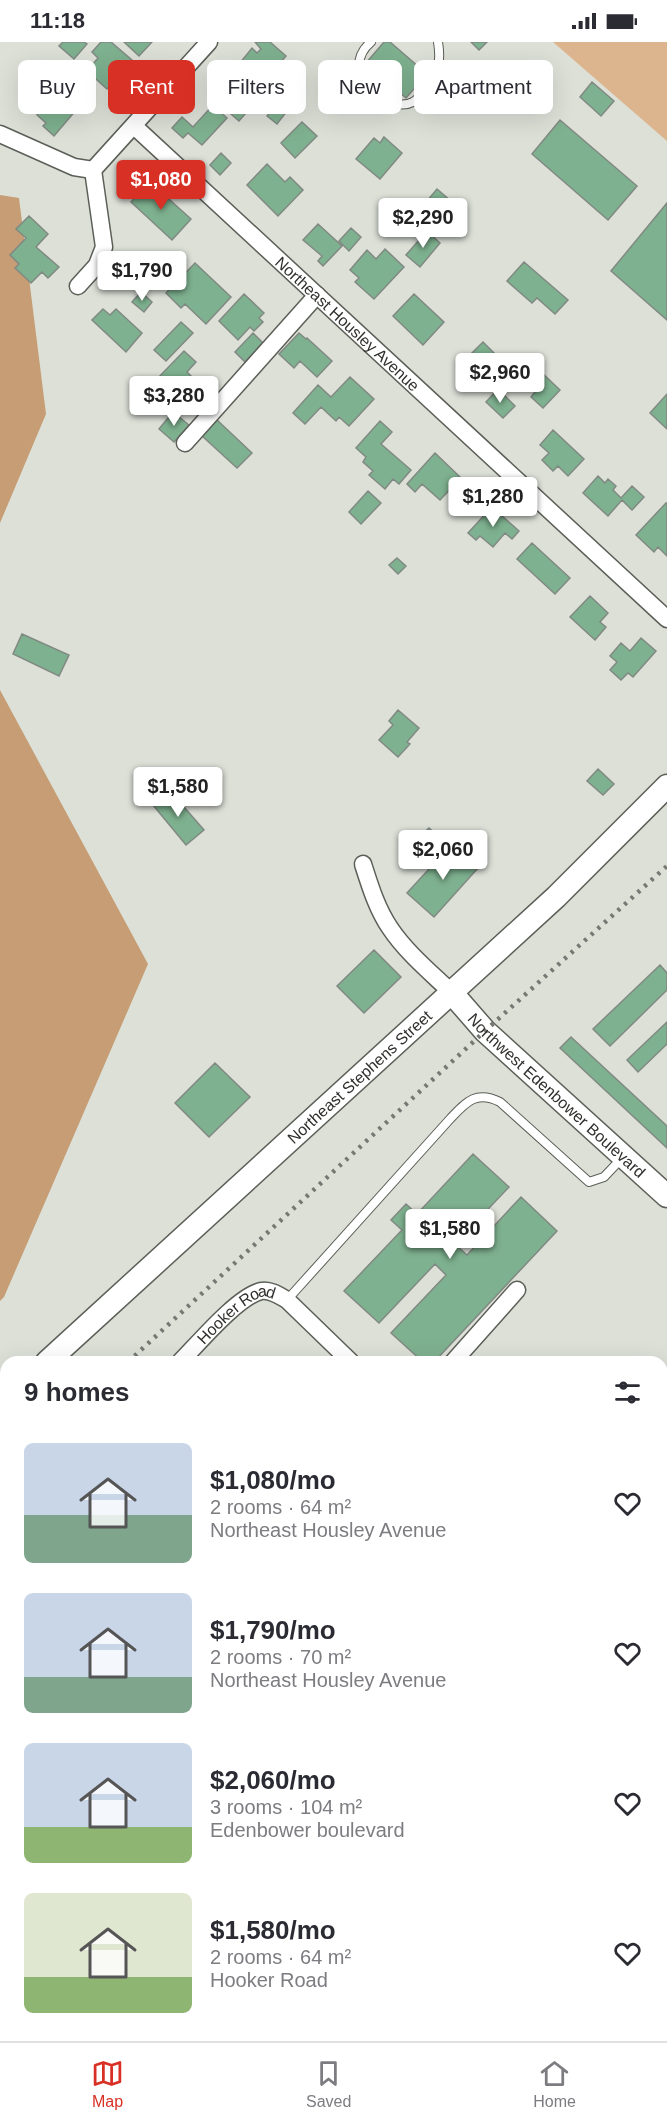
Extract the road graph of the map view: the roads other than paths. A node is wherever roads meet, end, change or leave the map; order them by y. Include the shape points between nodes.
1 (209, 42) edge
2 (371, 42) edge
3 (438, 42) edge
4 (134, 126) junction
5 (0, 134) edge
6 (93, 170) junction
7 (78, 286) dead end
8 (316, 295) junction
9 (185, 443) dead end
10 (667, 620) edge
11 (667, 786) edge
12 (363, 864) dead end
13 (451, 992) junction
14 (624, 1157) junction
15 (667, 1196) edge
16 (517, 1290) dead end
17 (287, 1300) junction
18 (54, 1356) edge
19 (186, 1356) edge
20 (345, 1356) edge
21 (458, 1356) edge

1 - 4 street
2 - 3 lane via 358,58 358,69 381,98 393,104 412,102 430,85 440,60
4 - 6 street
4 - 8 street, Northeast Housley Avenue
5 - 6 street via 75,167
6 - 7 street via 104,248 97,265
8 - 9 street
8 - 10 street, Northeast Housley Avenue
11 - 13 main road, Northeast Stephens Street via 556,897
12 - 13 street via 390,928
13 - 14 main road, Northwest Edenbower Boulevard via 485,1031
13 - 18 main road, Northeast Stephens Street
14 - 15 main road, Northwest Edenbower Boulevard
14 - 17 lane via 604,1177 589,1182 500,1102 489,1097 472,1099
16 - 21 street
17 - 19 street, Hooker Road via 262,1291 248,1298
17 - 20 street, Hooker Road

